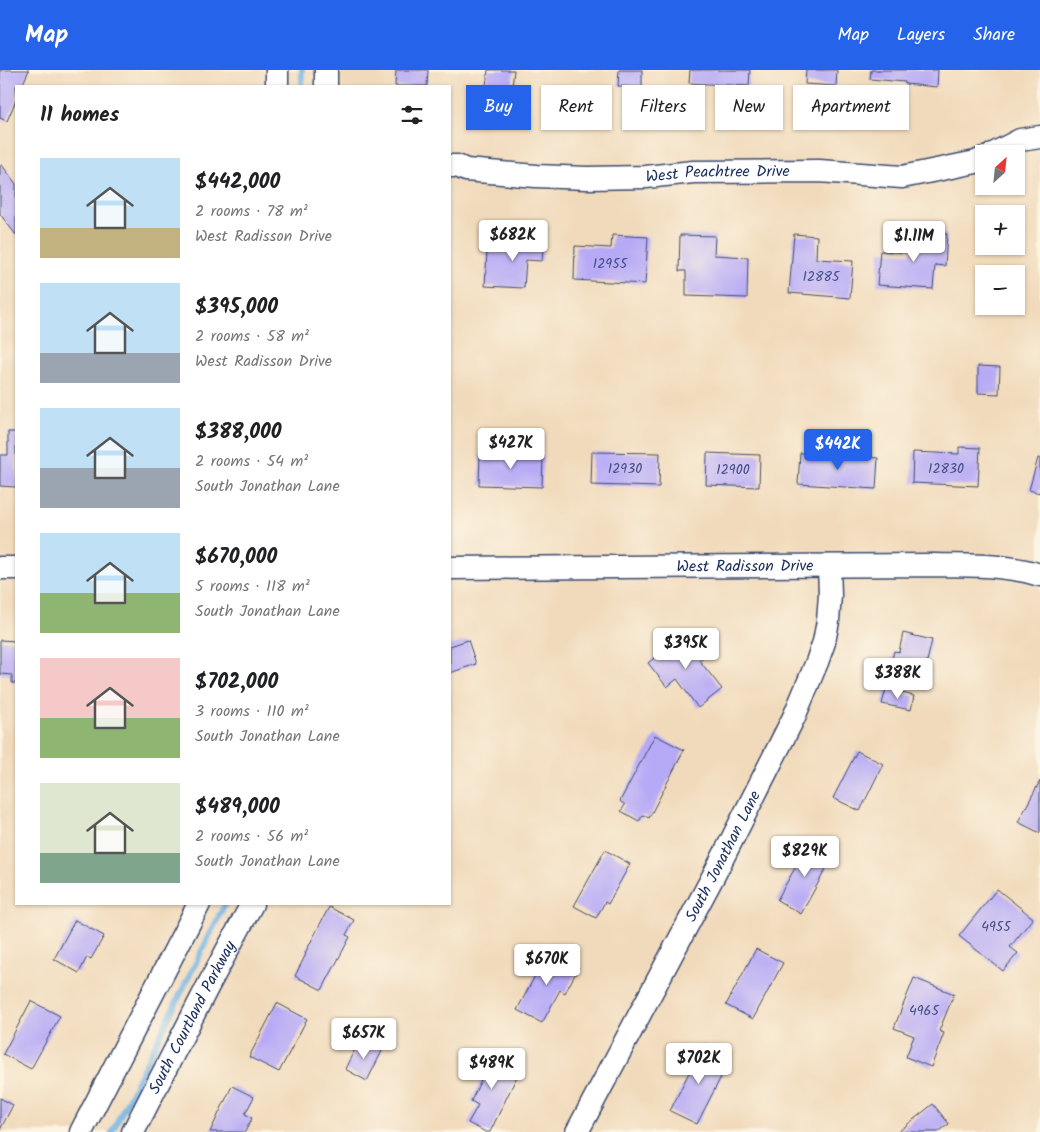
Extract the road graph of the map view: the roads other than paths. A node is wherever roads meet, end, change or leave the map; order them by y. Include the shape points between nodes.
1 (277, 70) edge
2 (326, 70) edge
3 (278, 85) edge
4 (326, 85) edge
5 (1040, 137) edge
6 (1010, 145) edge
7 (975, 162) edge
8 (451, 166) edge
9 (829, 566) junction
10 (0, 568) edge
11 (15, 568) edge
12 (451, 568) edge
13 (1040, 575) edge
14 (198, 905) edge
15 (251, 905) edge
16 (81, 1132) edge
17 (132, 1132) edge
18 (577, 1132) edge

1 - 3 street
2 - 4 street
5 - 6 street
7 - 8 street, West Peachtree Drive via 902,176 819,171 692,172 587,178 466,170
9 - 12 street, West Radisson Drive
9 - 13 street, West Radisson Drive via 982,566
9 - 18 street, South Jonathan Lane via 830,595 824,642 794,717 716,872
10 - 11 street
14 - 16 street
15 - 17 street, South Courtland Parkway

